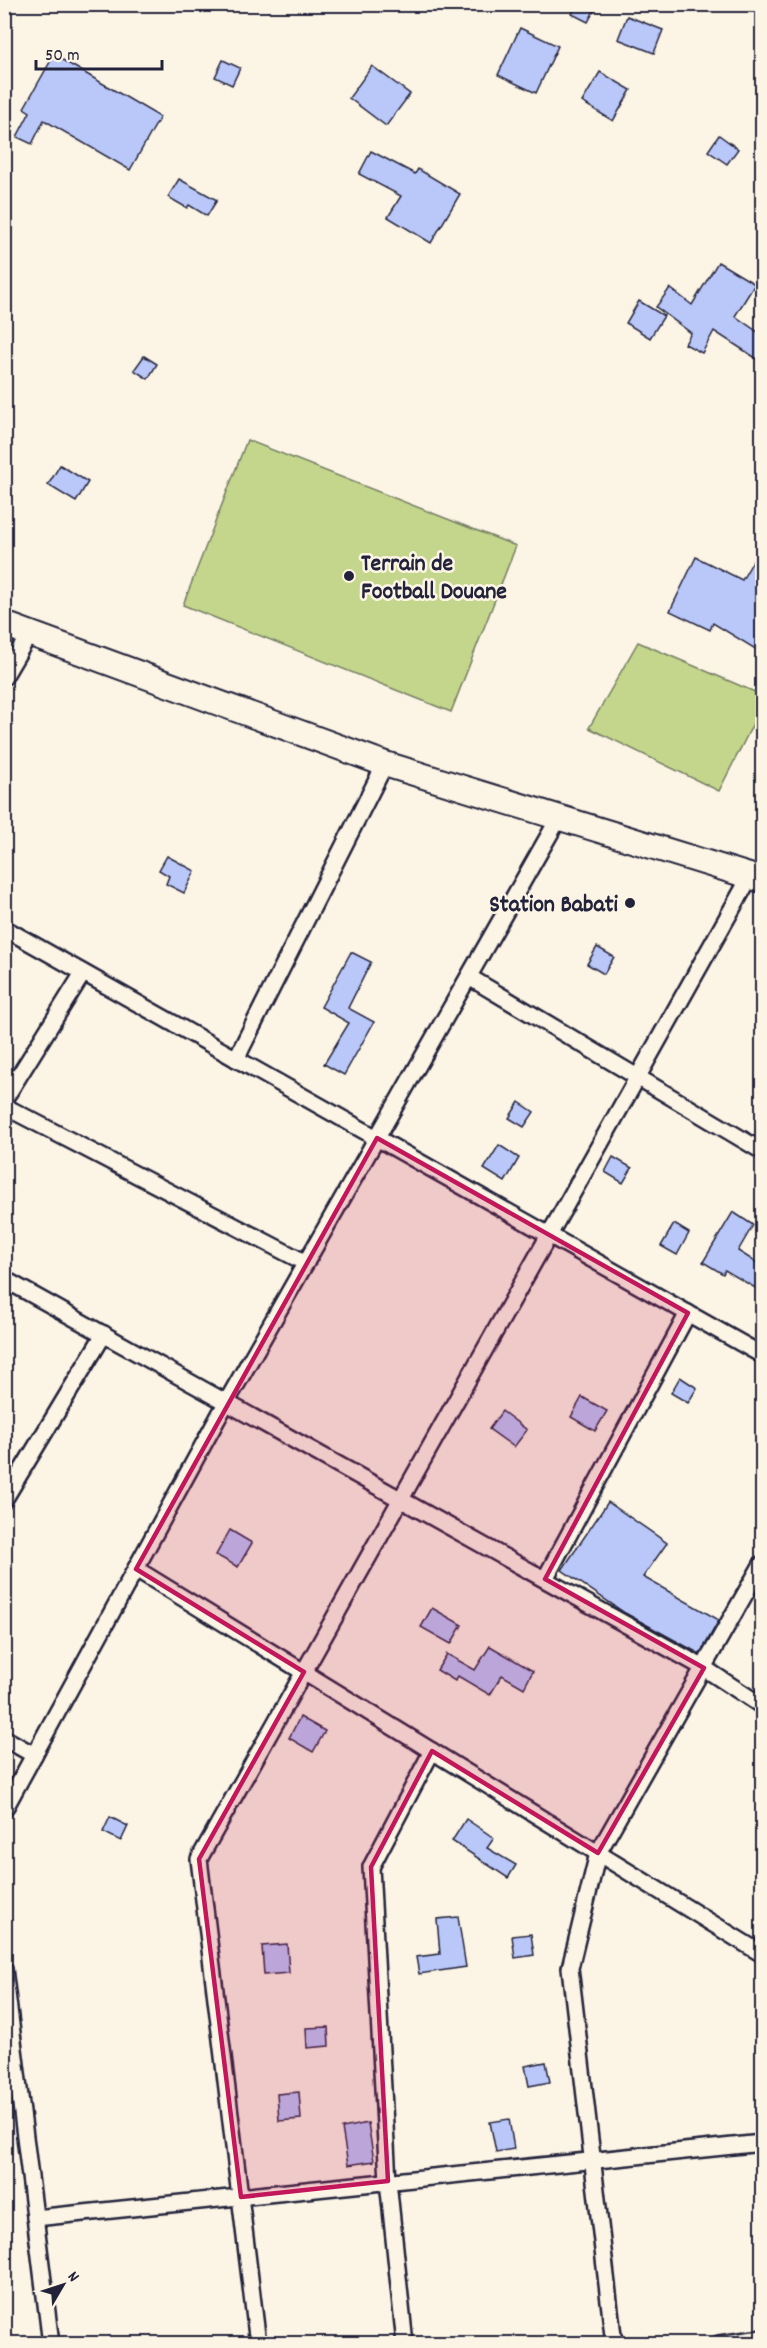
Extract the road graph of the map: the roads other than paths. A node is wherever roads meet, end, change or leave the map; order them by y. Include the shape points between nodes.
1 (4, 624) edge
2 (30, 633) junction
3 (4, 677) edge
4 (385, 764) junction
5 (560, 816) junction
6 (757, 877) edge
7 (4, 928) edge
8 (83, 973) junction
9 (469, 977) junction
10 (236, 1059) junction
11 (639, 1078) junction
12 (4, 1100) edge
13 (4, 1106) edge
14 (377, 1138) junction
15 (762, 1151) edge
16 (550, 1235) junction
17 (306, 1263) junction
18 (4, 1280) edge
19 (688, 1313) junction
20 (104, 1334) junction
21 (762, 1355) edge
22 (226, 1403) junction
23 (4, 1500) edge
24 (401, 1500) junction
25 (762, 1564) edge
26 (136, 1569) junction
27 (545, 1579) junction
28 (704, 1668) junction
29 (304, 1672) junction
30 (762, 1706) edge
31 (4, 1738) edge
32 (432, 1750) junction
33 (34, 1755) junction
34 (4, 1810) edge
35 (598, 1853) junction
36 (762, 1954) edge
37 (4, 1969) edge
38 (8, 2032) edge
39 (762, 2143) edge
40 (592, 2160) junction
41 (388, 2181) junction
42 (241, 2197) junction
43 (35, 2218) junction
44 (762, 2338) edge
45 (51, 2343) edge
46 (258, 2343) edge
47 (405, 2343) edge
48 (614, 2343) edge
49 (719, 2343) edge

1 - 2 highway
2 - 3 street
2 - 4 highway
4 - 5 highway
4 - 10 street
5 - 6 highway
5 - 9 street
6 - 11 street
7 - 8 street
8 - 10 street
8 - 12 street
9 - 11 street
9 - 14 street
10 - 14 street
11 - 15 street
11 - 16 street
13 - 17 street
14 - 16 street
14 - 17 street
16 - 19 street
16 - 24 street
17 - 22 street
18 - 20 street
19 - 21 street
19 - 27 street
20 - 22 street
20 - 23 street
22 - 24 street
22 - 26 street
24 - 27 street
24 - 29 street
25 - 28 street
26 - 29 street
26 - 33 street
27 - 28 street
28 - 30 street
28 - 35 street
29 - 32 street
29 - 42 street via 199,1859
31 - 33 street
32 - 35 street
32 - 41 street via 371,1867
33 - 34 street
35 - 36 street
35 - 40 street via 570,1968
37 - 38 street
38 - 43 street
39 - 40 street
40 - 41 street
40 - 48 street
41 - 42 street
41 - 47 street
42 - 43 street
42 - 46 street
43 - 45 street
44 - 49 street

